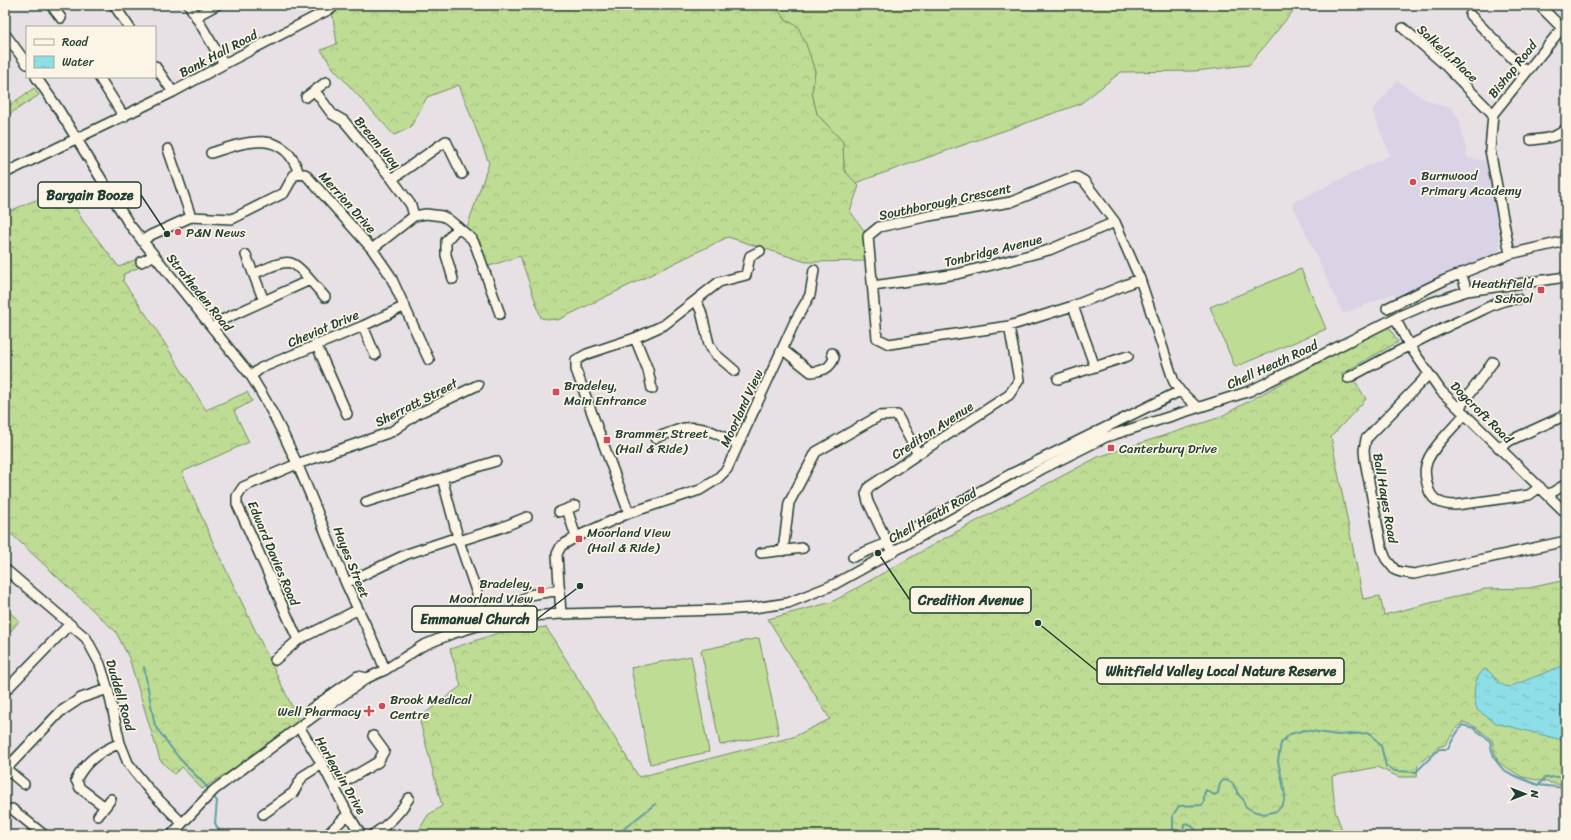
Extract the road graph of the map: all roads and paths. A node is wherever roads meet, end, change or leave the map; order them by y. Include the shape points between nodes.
1 (51, 5) edge
2 (114, 5) edge
3 (189, 5) edge
4 (216, 5) edge
5 (332, 5) edge
6 (1539, 5) edge
7 (1470, 15) dead end
8 (61, 18) dead end
9 (198, 19) junction
10 (128, 26) edge
11 (1564, 26) edge
12 (1403, 28) dead end
13 (5, 34) edge
14 (26, 63) edge
15 (224, 64) junction
16 (156, 67) edge
17 (1526, 72) junction
18 (37, 78) edge
19 (100, 78) edge
20 (326, 82) dead end
21 (315, 91) junction
22 (173, 92) junction
23 (306, 98) dead end
24 (1492, 114) junction
25 (124, 116) junction
26 (1565, 133) edge
27 (1536, 136) dead end
28 (77, 139) junction
29 (168, 149) dead end
30 (211, 153) dead end
31 (5, 173) edge
32 (299, 174) junction
33 (462, 174) dead end
34 (392, 179) junction
35 (191, 216) junction
36 (414, 216) junction
37 (1114, 222) junction
38 (458, 227) junction
39 (142, 241) junction
40 (1566, 242) edge
41 (372, 248) junction
42 (744, 248) dead end
43 (760, 251) dead end
44 (1510, 254) junction
45 (246, 255) dead end
46 (153, 256) junction
47 (750, 256) junction
48 (141, 262) dead end
49 (814, 270) dead end
50 (1461, 273) junction
51 (254, 274) junction
52 (1566, 277) edge
53 (454, 279) dead end
54 (1140, 279) junction
55 (310, 280) junction
56 (873, 286) junction
57 (1467, 291) junction
58 (325, 297) dead end
59 (1518, 299) dead end
60 (264, 300) junction
61 (696, 300) junction
62 (405, 306) junction
63 (1073, 306) junction
64 (501, 308) dead end
65 (1387, 308) dead end
66 (1461, 309) dead end
67 (1395, 318) junction
68 (1465, 318) junction
69 (363, 326) junction
70 (1009, 326) junction
71 (213, 329) junction
72 (635, 338) junction
73 (316, 344) junction
74 (1409, 345) junction
75 (782, 349) junction
76 (832, 353) dead end
77 (375, 355) dead end
78 (1128, 356) dead end
79 (429, 360) dead end
80 (1492, 362) dead end
81 (1095, 367) junction
82 (735, 371) dead end
83 (1429, 374) junction
84 (251, 376) junction
85 (1348, 378) dead end
86 (1058, 379) dead end
87 (478, 385) dead end
88 (652, 389) dead end
89 (1180, 391) junction
90 (1197, 407) junction
91 (1462, 411) junction
92 (348, 414) dead end
93 (1566, 415) edge
94 (655, 438) dead end
95 (738, 445) junction
96 (1499, 448) junction
97 (918, 454) junction
98 (496, 461) dead end
99 (297, 464) junction
100 (442, 478) junction
101 (1566, 484) edge
102 (1540, 487) junction
103 (1548, 495) junction
104 (366, 502) dead end
105 (567, 509) dead end
106 (629, 513) junction
107 (1566, 513) edge
108 (523, 529) dead end
109 (576, 537) junction
110 (459, 539) junction
111 (1566, 541) edge
112 (887, 543) junction
113 (803, 548) dead end
114 (783, 551) junction
115 (893, 552) junction
116 (761, 553) dead end
117 (853, 557) dead end
118 (5, 569) edge
119 (346, 583) junction
120 (560, 590) junction
121 (357, 610) junction
122 (561, 614) junction
123 (515, 617) junction
124 (487, 623) junction
125 (69, 625) junction
126 (298, 640) junction
127 (275, 660) dead end
128 (385, 670) junction
129 (108, 688) junction
130 (5, 691) edge
131 (299, 727) junction
132 (373, 736) dead end
133 (120, 742) junction
134 (322, 764) junction
135 (6, 770) edge
136 (24, 784) dead end
137 (335, 787) junction
138 (409, 798) dead end
139 (111, 799) dead end
140 (105, 807) junction
141 (17, 809) dead end
142 (263, 814) dead end
143 (348, 814) junction
144 (98, 816) dead end
145 (182, 823) junction
146 (44, 835) edge
147 (171, 835) edge
148 (327, 835) edge
149 (361, 835) edge
150 (372, 835) edge

1 - 8 street
2 - 10 street
3 - 9 street
4 - 9 street via 200,14
5 - 15 street, Bank Hall Road via 332,8
6 - 11 street
7 - 17 street
9 - 15 street
11 - 17 street, Bishop Road
12 - 24 street, Salkeld Place via 1443,63
13 - 14 street
15 - 22 street, Bank Hall Road
16 - 22 street
17 - 24 street, Bishop Road
18 - 28 street, Stratheden Road
19 - 25 street
20 - 21 street
21 - 23 street
21 - 34 street, Bream Way via 332,114 344,121
22 - 25 street, Bank Hall Road
24 - 44 street, Bishop Road via 1490,150
25 - 28 street, Bank Hall Road
26 - 27 street
28 - 31 street, Bank Hall Road
28 - 39 street, Stratheden Road via 128,224
29 - 35 street
30 - 32 street, Merrion Drive via 246,142 271,143 286,150
32 - 35 street via 294,175 284,193 232,219
32 - 41 street, Merrion Drive via 309,177
33 - 34 street via 446,141
34 - 36 street, Bream Way via 411,205
35 - 39 street
36 - 38 street via 442,216
36 - 41 street
37 - 54 street
37 - 56 street, Tonbridge Avenue via 1050,250 957,274
37 - 56 street, Southborough Crescent via 1084,181 1077,177 1068,178 1011,202 878,227 868,236
38 - 53 street via 446,241 446,255
38 - 64 street via 472,239
39 - 46 street, Stratheden Road
40 - 44 street
41 - 62 street, Merrion Drive via 390,275
42 - 47 street
43 - 47 street
44 - 50 street
45 - 51 street via 246,265
46 - 48 street
46 - 71 street, Stratheden Road
47 - 61 street via 746,275 719,282
49 - 75 street, Moorland View via 810,295
50 - 57 street
50 - 65 street
51 - 55 street via 284,262 296,266
51 - 60 street
52 - 57 street, Chell Heath Road
54 - 63 street, Southborough Crescent
54 - 89 street via 1174,382
55 - 58 street
55 - 60 street
56 - 70 street, Southborough Crescent via 877,338 888,344
57 - 67 street, Chell Heath Road
59 - 68 street via 1502,301
60 - 71 street via 222,320
61 - 72 street via 664,325
61 - 82 street via 709,344 714,353
62 - 69 street, Cheviot Drive
62 - 79 street, Merrion Drive via 426,346
63 - 70 street, Southborough Crescent
63 - 81 street
66 - 68 street
67 - 74 street, Dogcroft Road
67 - 90 street, Chell Heath Road via 1250,391
68 - 74 street
69 - 73 street, Cheviot Drive
69 - 77 street
70 - 97 street, Crediton Avenue via 1019,380 1009,395
71 - 84 street, Stratheden Road
72 - 88 street via 648,370
72 - 106 street via 586,354 576,360 576,368
73 - 84 street, Cheviot Drive via 261,368
73 - 92 street
74 - 83 street, Dogcroft Road
74 - 85 street
75 - 76 street via 811,372 822,371 832,364
75 - 95 street, Moorland View
78 - 81 street
80 - 91 street
81 - 86 street
83 - 91 street, Dogcroft Road
83 - 111 street, Ball Hayes Road via 1366,439 1365,461 1382,549 1390,565 1401,572 1414,574
84 - 99 street, Stratheden Road
87 - 99 street, Sherratt Street via 417,414 390,432
89 - 90 street
89 - 112 street, Chell Heath Road via 1011,474
90 - 115 street, Chell Heath Road via 1106,437 1042,468
91 - 96 street, Dogcroft Road
91 - 102 street via 1426,464 1425,474 1429,493 1445,505 1456,505 1529,495
93 - 96 street
94 - 95 street via 685,428 700,428 717,433
95 - 106 street, Moorland View via 727,469 711,484
96 - 102 street, Dogcroft Road
97 - 112 street, Crediton Avenue via 869,487 866,494
97 - 114 street via 897,415 879,416 816,452 789,504
98 - 100 street
99 - 119 street, Hayes Street
99 - 126 street, Edward Davies Road via 243,487 237,496 237,504
100 - 104 street
100 - 110 street
101 - 103 street
102 - 103 street, Dogcroft Road
103 - 107 street, Dogcroft Road
105 - 109 street
106 - 109 street, Moorland View
108 - 110 street via 523,519
109 - 120 street, Moorland View via 561,546 557,554
110 - 119 street via 407,554
110 - 124 street
112 - 115 street, Crediton Avenue
112 - 117 street, Chell Heath Road
113 - 114 street
114 - 116 street
115 - 122 street, Chell Heath Road via 833,585 788,603 723,610
118 - 125 street, Duddell Road
119 - 121 street, Hayes Street
120 - 122 street, Moorland View
120 - 123 street via 529,595 521,601
121 - 126 street
121 - 128 street, Hayes Street
122 - 123 street, Chell Heath Road
123 - 124 street, Chell Heath Road
124 - 128 street, Chell Heath Road via 422,646
125 - 129 street, Duddell Road via 86,638 100,664
125 - 130 street
126 - 127 street
128 - 131 street, Chell Heath Road via 367,678
129 - 133 street, Duddell Road
129 - 135 street via 81,698 60,712
131 - 134 street, Harlequin Drive
131 - 145 street, Chell Heath Road via 212,792
132 - 137 street via 384,751 378,762
133 - 140 street via 90,760 76,780 80,788
133 - 145 street, Duddell Road via 136,775
134 - 137 street, Harlequin Drive
134 - 142 street via 303,776 293,793
135 - 136 street
137 - 143 street, Harlequin Drive
138 - 150 street via 402,810 380,831
139 - 140 street
140 - 144 street
141 - 146 street
143 - 148 street
143 - 149 street, Harlequin Drive
145 - 147 street, Chell Heath Road

